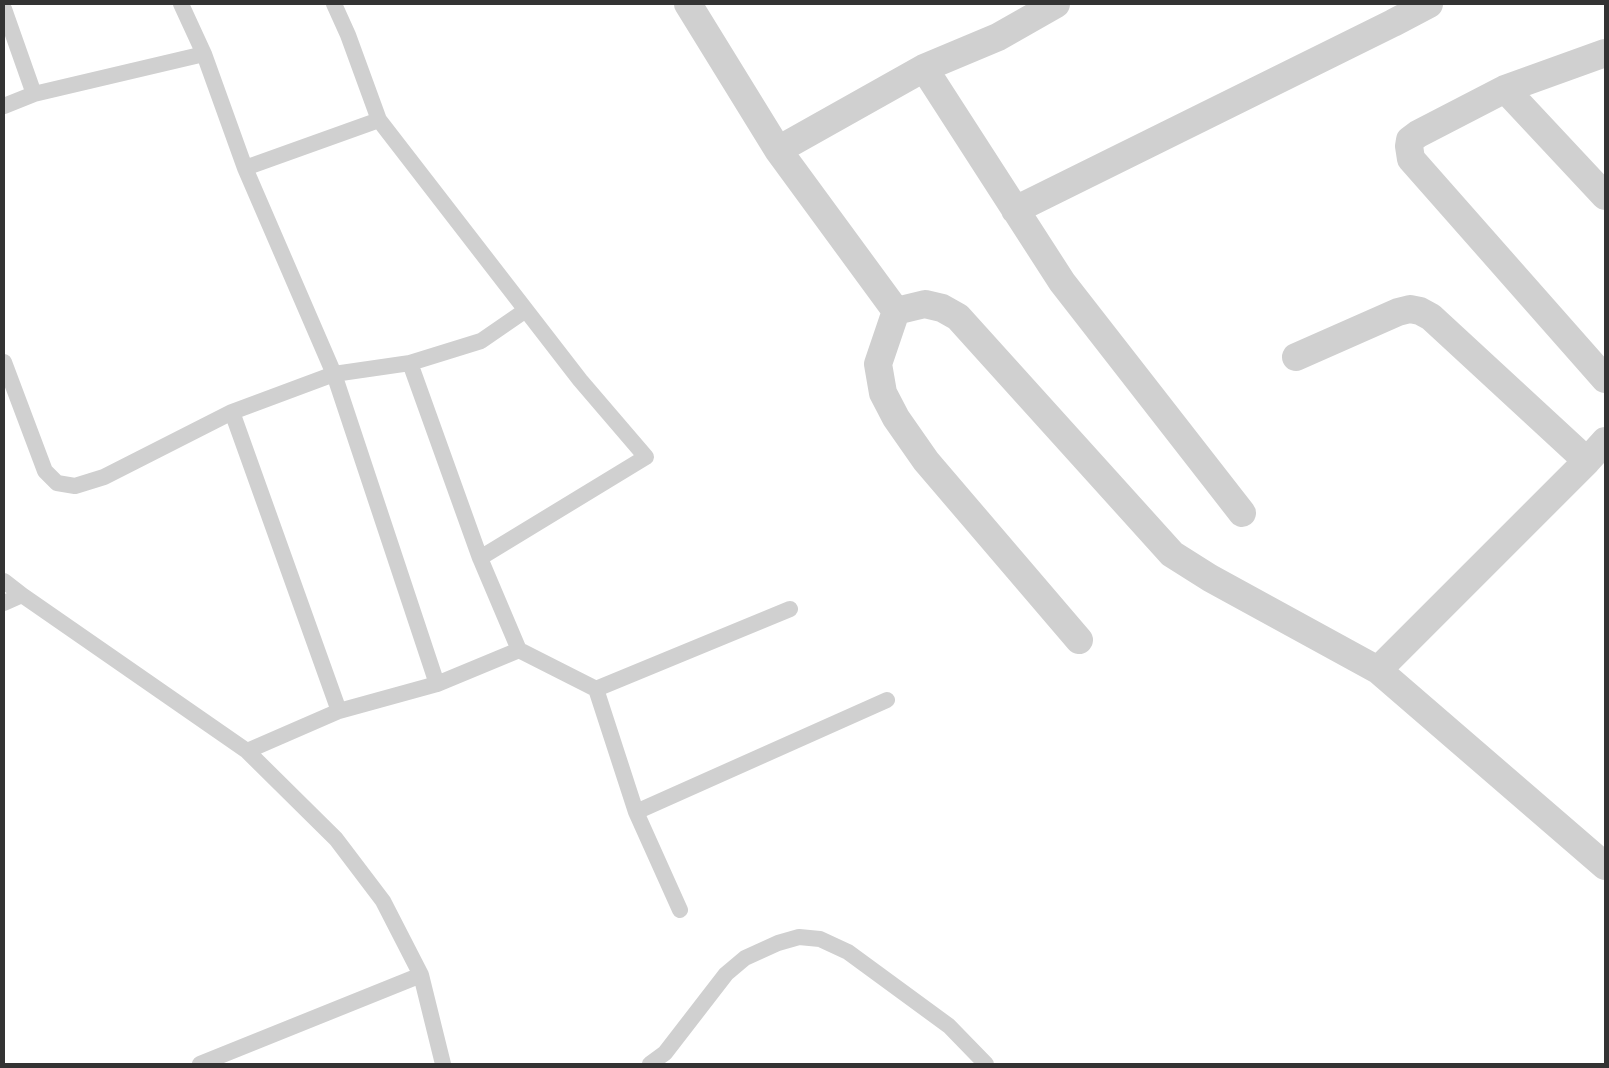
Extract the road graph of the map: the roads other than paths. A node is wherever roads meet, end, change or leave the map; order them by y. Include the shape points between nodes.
1 (181, 4) edge
2 (334, 4) edge
3 (691, 4) edge
4 (1056, 4) edge
5 (1429, 4) edge
6 (4, 9) edge
7 (1605, 53) edge
8 (204, 54) junction
9 (924, 68) junction
10 (1505, 89) junction
11 (34, 94) junction
12 (4, 106) edge
13 (379, 120) junction
14 (778, 150) junction
15 (246, 168) junction
16 (1605, 196) edge
17 (1015, 210) junction
18 (526, 310) junction
19 (896, 311) junction
20 (1296, 357) dead end
21 (4, 362) edge
22 (410, 363) junction
23 (334, 374) junction
24 (1605, 379) edge
25 (232, 412) junction
26 (1605, 441) edge
27 (1587, 461) junction
28 (1242, 513) dead end
29 (480, 558) junction
30 (4, 581) edge
31 (22, 595) junction
32 (4, 603) edge
33 (790, 610) dead end
34 (1079, 640) dead end
35 (518, 650) junction
36 (1378, 670) junction
37 (437, 684) junction
38 (596, 689) junction
39 (887, 700) dead end
40 (340, 711) junction
41 (247, 751) junction
42 (636, 812) junction
43 (1605, 866) edge
44 (680, 910) dead end
45 (421, 976) junction
46 (200, 1064) edge
47 (443, 1064) edge
48 (650, 1064) edge
49 (986, 1064) edge

1 - 8 lane
2 - 13 lane
3 - 14 street
4 - 9 street via 998,37
5 - 17 street
6 - 11 lane
7 - 10 street
8 - 11 lane
8 - 15 lane
9 - 14 street
9 - 17 street
10 - 16 street
10 - 24 street via 1418,134 1410,140 1411,159
11 - 12 lane
13 - 15 lane
13 - 18 lane
14 - 19 street
15 - 23 lane
17 - 28 street via 1062,282
18 - 22 lane via 481,341
18 - 29 lane via 646,457
19 - 34 street via 878,364 882,393 926,461
19 - 36 street via 925,304 942,308 958,317 1172,554
20 - 27 street via 1398,312 1420,311 1431,317
21 - 25 lane via 45,471 57,483 75,486 104,476
22 - 23 lane
22 - 29 lane
23 - 25 lane
23 - 37 lane
25 - 40 lane
26 - 27 street
27 - 36 street
29 - 35 lane
30 - 31 lane
31 - 32 lane
31 - 41 lane
33 - 38 lane
35 - 37 lane
35 - 38 lane
36 - 43 street
37 - 40 lane
38 - 42 lane
39 - 42 lane
40 - 41 lane
41 - 45 lane via 336,839 383,901
42 - 44 lane
45 - 46 lane
45 - 47 lane
48 - 49 lane via 665,1053 726,974 745,958 778,942 799,937 820,939 848,952 949,1026

